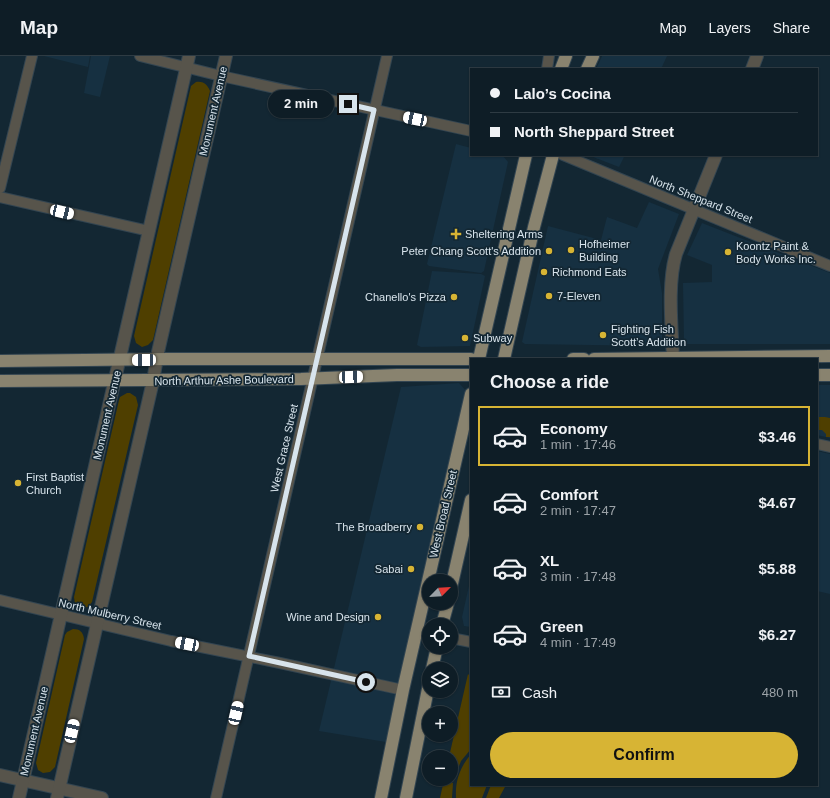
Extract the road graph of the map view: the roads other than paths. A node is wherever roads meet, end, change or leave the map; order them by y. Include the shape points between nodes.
1 (32, 56) edge
2 (140, 56) edge
3 (226, 56) edge
4 (387, 56) edge
5 (549, 56) edge
6 (566, 56) edge
7 (593, 56) edge
8 (758, 56) edge
9 (188, 62) edge
10 (547, 68) edge
11 (561, 68) edge
12 (587, 68) edge
13 (752, 68) edge
14 (221, 76) junction
15 (374, 110) junction
16 (470, 131) edge
17 (526, 156) edge
18 (553, 156) edge
19 (565, 156) edge
20 (716, 156) edge
21 (0, 188) edge
22 (0, 198) edge
23 (694, 209) junction
24 (149, 231) junction
25 (830, 266) edge
26 (830, 356) edge
27 (479, 358) edge
28 (503, 358) edge
29 (673, 358) edge
30 (725, 358) edge
31 (317, 359) junction
32 (470, 359) edge
33 (119, 360) junction
34 (157, 360) junction
35 (0, 361) edge
36 (818, 374) edge
37 (830, 374) edge
38 (470, 375) edge
39 (313, 379) junction
40 (114, 380) junction
41 (0, 381) edge
42 (153, 381) junction
43 (470, 398) edge
44 (818, 444) edge
45 (830, 447) edge
46 (470, 504) edge
47 (454, 574) edge
48 (0, 600) edge
49 (61, 615) junction
50 (97, 624) junction
51 (417, 629) junction
52 (422, 630) edge
53 (458, 639) edge
54 (470, 642) edge
55 (249, 656) junction
56 (403, 690) junction
57 (426, 698) edge
58 (0, 775) edge
59 (23, 780) junction
60 (58, 793) edge
61 (19, 798) edge
62 (102, 798) edge
63 (216, 798) edge
64 (381, 798) edge
65 (406, 798) edge

1 - 21 street
2 - 9 street
3 - 14 street, Monument Avenue
4 - 15 street, West Grace Street
5 - 10 street
6 - 11 main road
7 - 12 main road
8 - 13 street
9 - 14 street
9 - 24 street, Monument Avenue
14 - 15 street
14 - 34 street, Monument Avenue
15 - 16 street
15 - 31 street, West Grace Street
17 - 27 main road
18 - 28 main road
19 - 23 street, North Sheppard Street
20 - 23 street
22 - 24 street
23 - 25 street, North Sheppard Street
23 - 29 street via 672,265
24 - 33 street, Monument Avenue
26 - 30 main road
31 - 32 main road, North Arthur Ashe Boulevard
31 - 34 main road, North Arthur Ashe Boulevard
31 - 39 street, West Grace Street
33 - 34 main road, North Arthur Ashe Boulevard
33 - 35 main road, North Arthur Ashe Boulevard
33 - 40 street, Monument Avenue
34 - 42 street, Monument Avenue
36 - 37 main road
38 - 39 main road, North Arthur Ashe Boulevard
39 - 42 main road, North Arthur Ashe Boulevard
39 - 55 street, West Grace Street
40 - 41 main road, North Arthur Ashe Boulevard
40 - 42 main road, North Arthur Ashe Boulevard
40 - 49 street, Monument Avenue
42 - 50 street, Monument Avenue
43 - 51 main road, West Broad Street
44 - 45 street
46 - 47 main road
48 - 49 street, North Mulberry Street
49 - 50 street, North Mulberry Street
49 - 59 street, Monument Avenue
50 - 55 street, North Mulberry Street
50 - 60 street, Monument Avenue
51 - 52 street
51 - 56 main road, West Broad Street
53 - 54 street
55 - 56 street, North Mulberry Street
55 - 63 street, West Grace Street
56 - 64 main road, West Broad Street
57 - 65 main road
58 - 59 street
59 - 60 street
59 - 61 street, Monument Avenue
60 - 62 street

